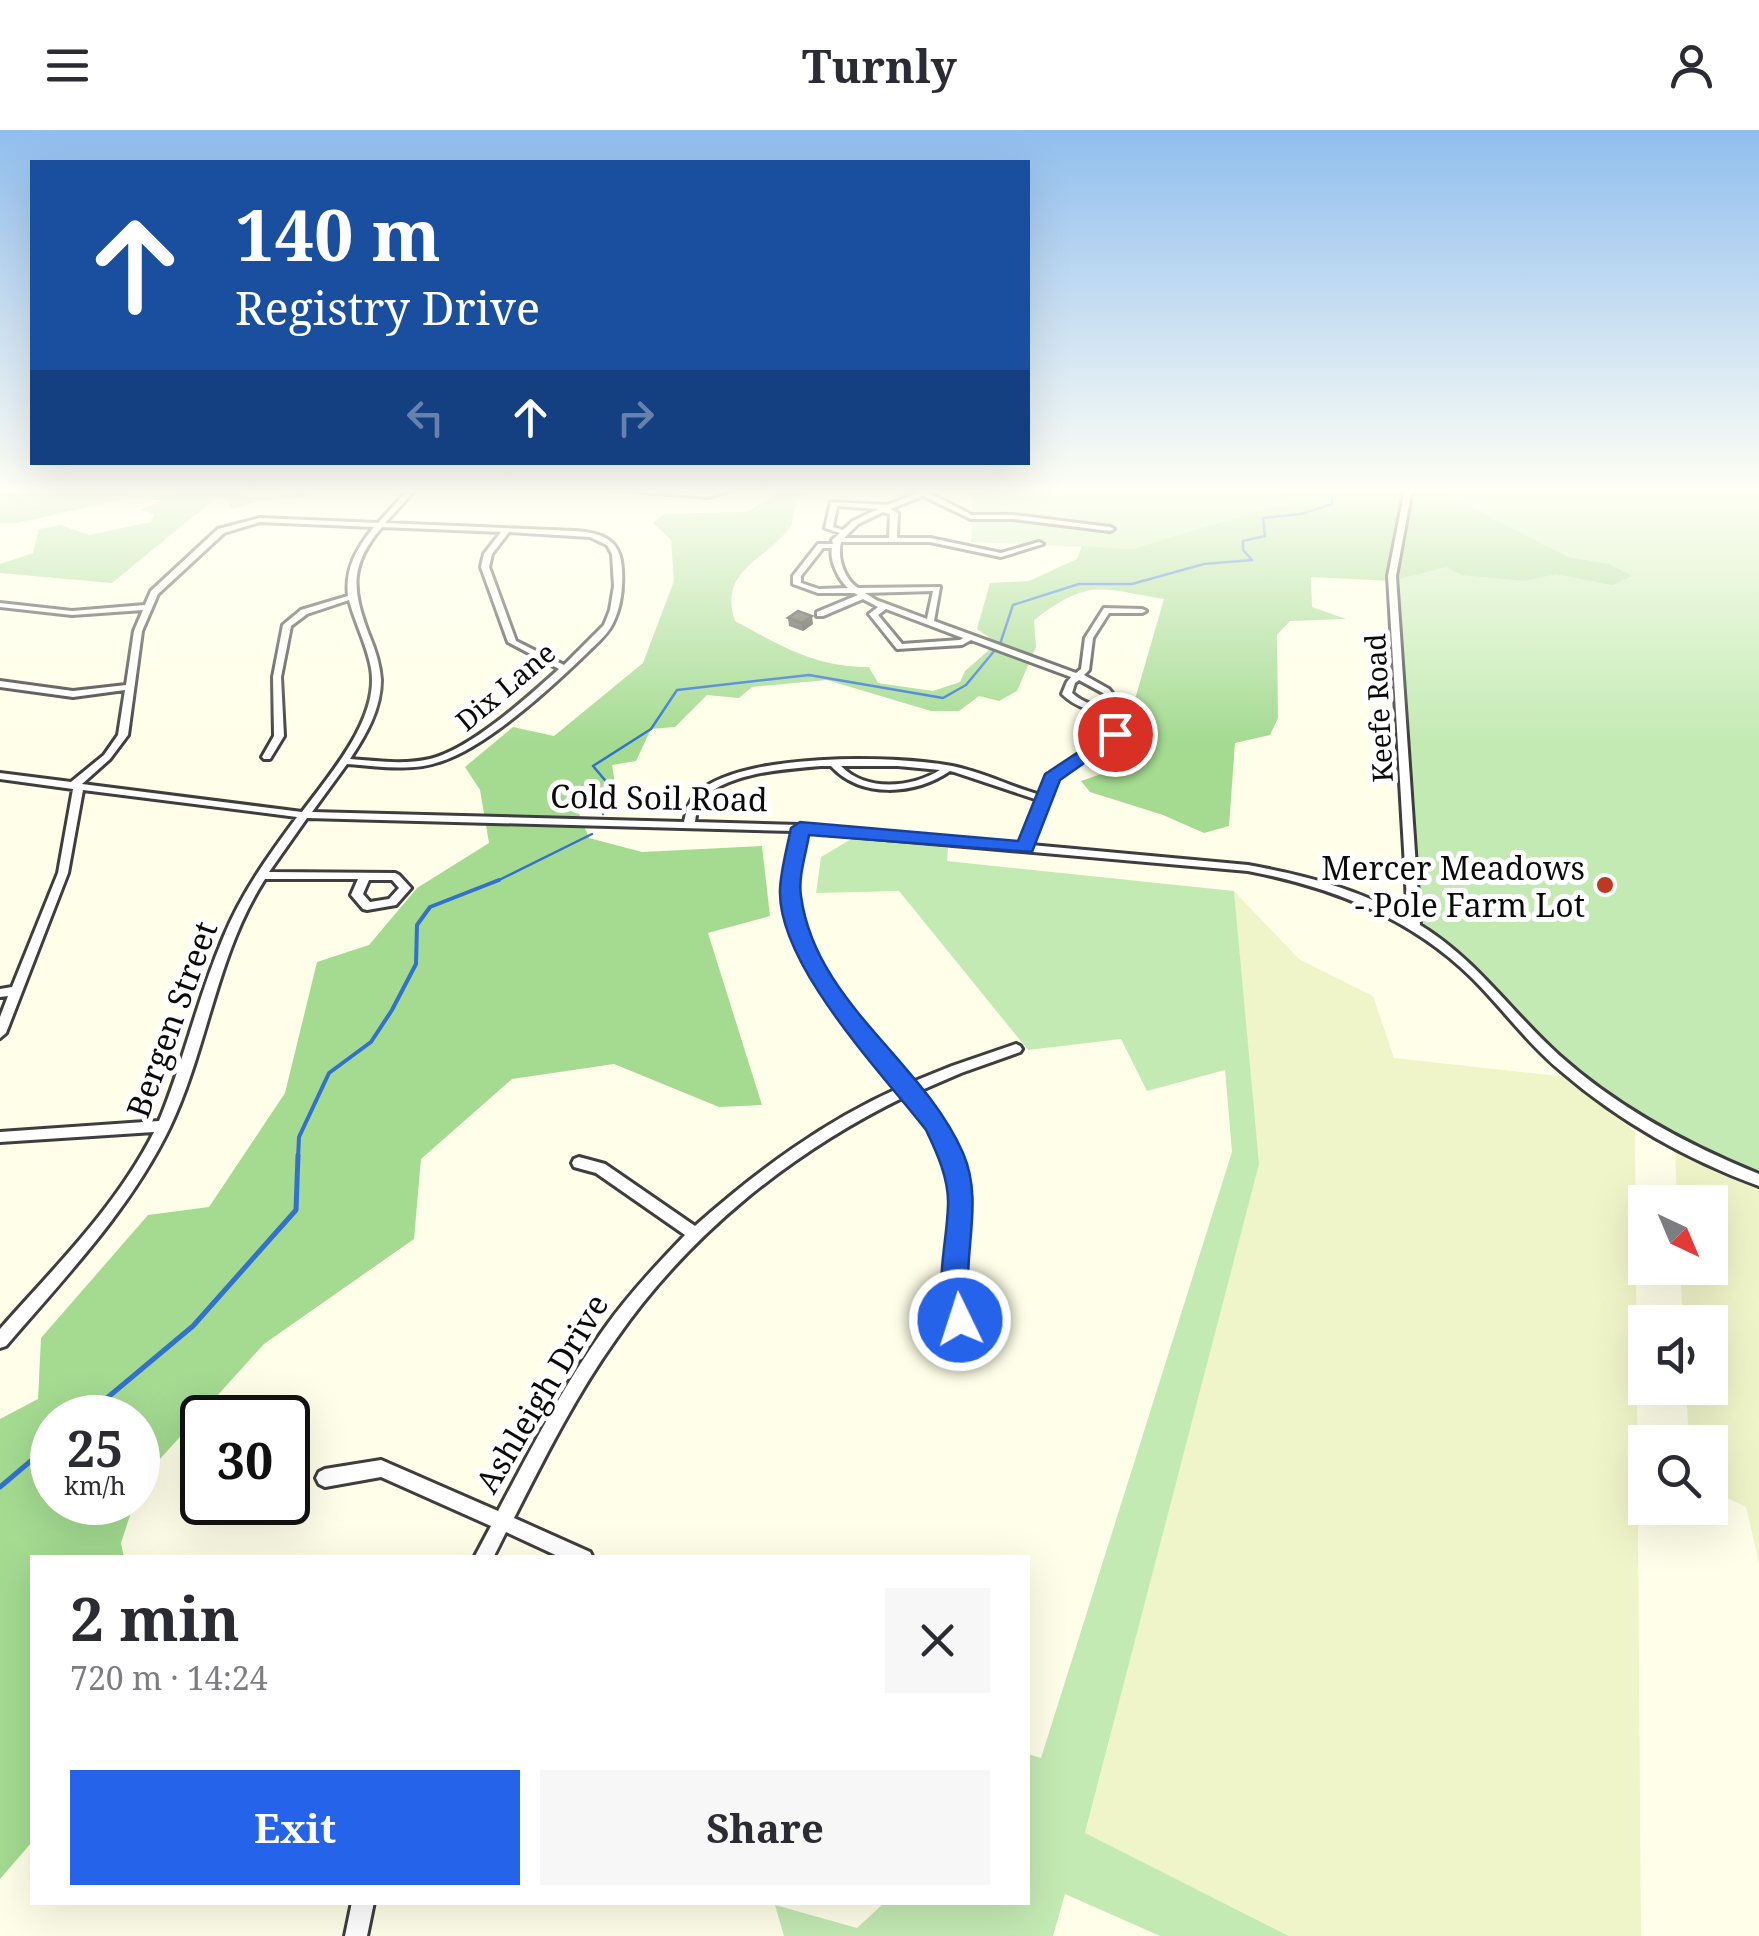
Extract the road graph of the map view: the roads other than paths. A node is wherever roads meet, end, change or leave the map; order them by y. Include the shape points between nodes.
1 (175, 573) edge
2 (354, 573) edge
3 (487, 573) edge
4 (615, 573) edge
5 (802, 573) edge
6 (842, 573) edge
7 (1393, 573) edge
8 (853, 589) junction
9 (863, 596) junction
10 (352, 597) junction
11 (0, 605) edge
12 (885, 606) junction
13 (146, 607) junction
14 (1142, 611) dead end
15 (820, 614) dead end
16 (930, 623) junction
17 (970, 637) junction
18 (562, 668) junction
19 (1078, 676) junction
20 (0, 684) edge
21 (132, 688) junction
22 (1121, 711) junction
23 (267, 757) dead end
24 (344, 761) junction
25 (835, 764) junction
26 (948, 768) junction
27 (0, 776) edge
28 (76, 787) junction
29 (1041, 798) junction
30 (304, 815) junction
31 (689, 824) junction
32 (800, 828) junction
33 (1026, 848) junction
34 (261, 875) junction
35 (365, 876) dead end
36 (1412, 894) junction
37 (1364, 900) junction
38 (1414, 926) junction
39 (18, 991) junction
40 (0, 992) edge
41 (0, 1033) edge
42 (1016, 1049) dead end
43 (909, 1090) junction
44 (164, 1126) junction
45 (0, 1138) edge
46 (579, 1163) dead end
47 (1759, 1180) edge
48 (694, 1233) junction
49 (966, 1340) dead end
50 (0, 1341) edge
51 (325, 1478) dead end
52 (501, 1524) junction
53 (485, 1555) edge
54 (577, 1555) edge
55 (361, 1905) edge
56 (356, 1936) edge

1 - 13 street, Dix Lane
2 - 10 street
3 - 18 street via 512,642
4 - 18 street, Dix Lane via 613,617
5 - 8 street via 796,581 812,591
6 - 8 street
7 - 36 street, Keefe Road
8 - 9 street
8 - 16 street via 937,589
9 - 12 street
9 - 15 street
10 - 23 street via 286,625 276,678 279,736
10 - 24 street, Bergen Street via 376,690
11 - 13 street via 72,613
12 - 16 street
12 - 17 street via 873,614 900,647
13 - 21 street
14 - 19 street via 1106,610
16 - 17 street
17 - 19 street
18 - 24 street, Dix Lane via 479,739 449,756 399,765
19 - 22 street via 1106,690
19 - 22 street via 1067,694 1071,700
20 - 21 street via 72,694
21 - 28 street via 123,735
22 - 29 street via 1115,734 1060,770
24 - 30 street, Bergen Street
25 - 26 street
25 - 26 street via 844,775 881,786 936,777
25 - 31 street via 755,770 716,784 695,802
26 - 29 street
27 - 28 street, Cold Soil Road
28 - 30 street, Cold Soil Road
28 - 39 street via 64,872
29 - 33 street
30 - 31 street, Cold Soil Road
30 - 34 street, Bergen Street
31 - 32 street, Cold Soil Road
32 - 33 street, Cold Soil Road
32 - 43 street via 790,892 802,945 822,981
33 - 37 street, Cold Soil Road via 1269,871
34 - 35 street
34 - 44 street, Bergen Street via 218,960
36 - 37 street via 1393,904
36 - 38 street, Keefe Road
37 - 38 street, Cold Soil Road
38 - 47 street, Cold Soil Road via 1472,972 1541,1047 1595,1091 1670,1138
39 - 40 street
39 - 41 street
42 - 43 street, Ashleigh Drive
43 - 48 street, Ashleigh Drive via 784,1159
43 - 49 street via 944,1140 958,1178 962,1224 954,1300
44 - 45 street
44 - 50 street, Bergen Street via 114,1204
46 - 48 street via 600,1168
48 - 52 street, Ashleigh Drive via 610,1334
51 - 52 street via 381,1468
52 - 53 street, Ashleigh Drive
52 - 54 street
55 - 56 street

